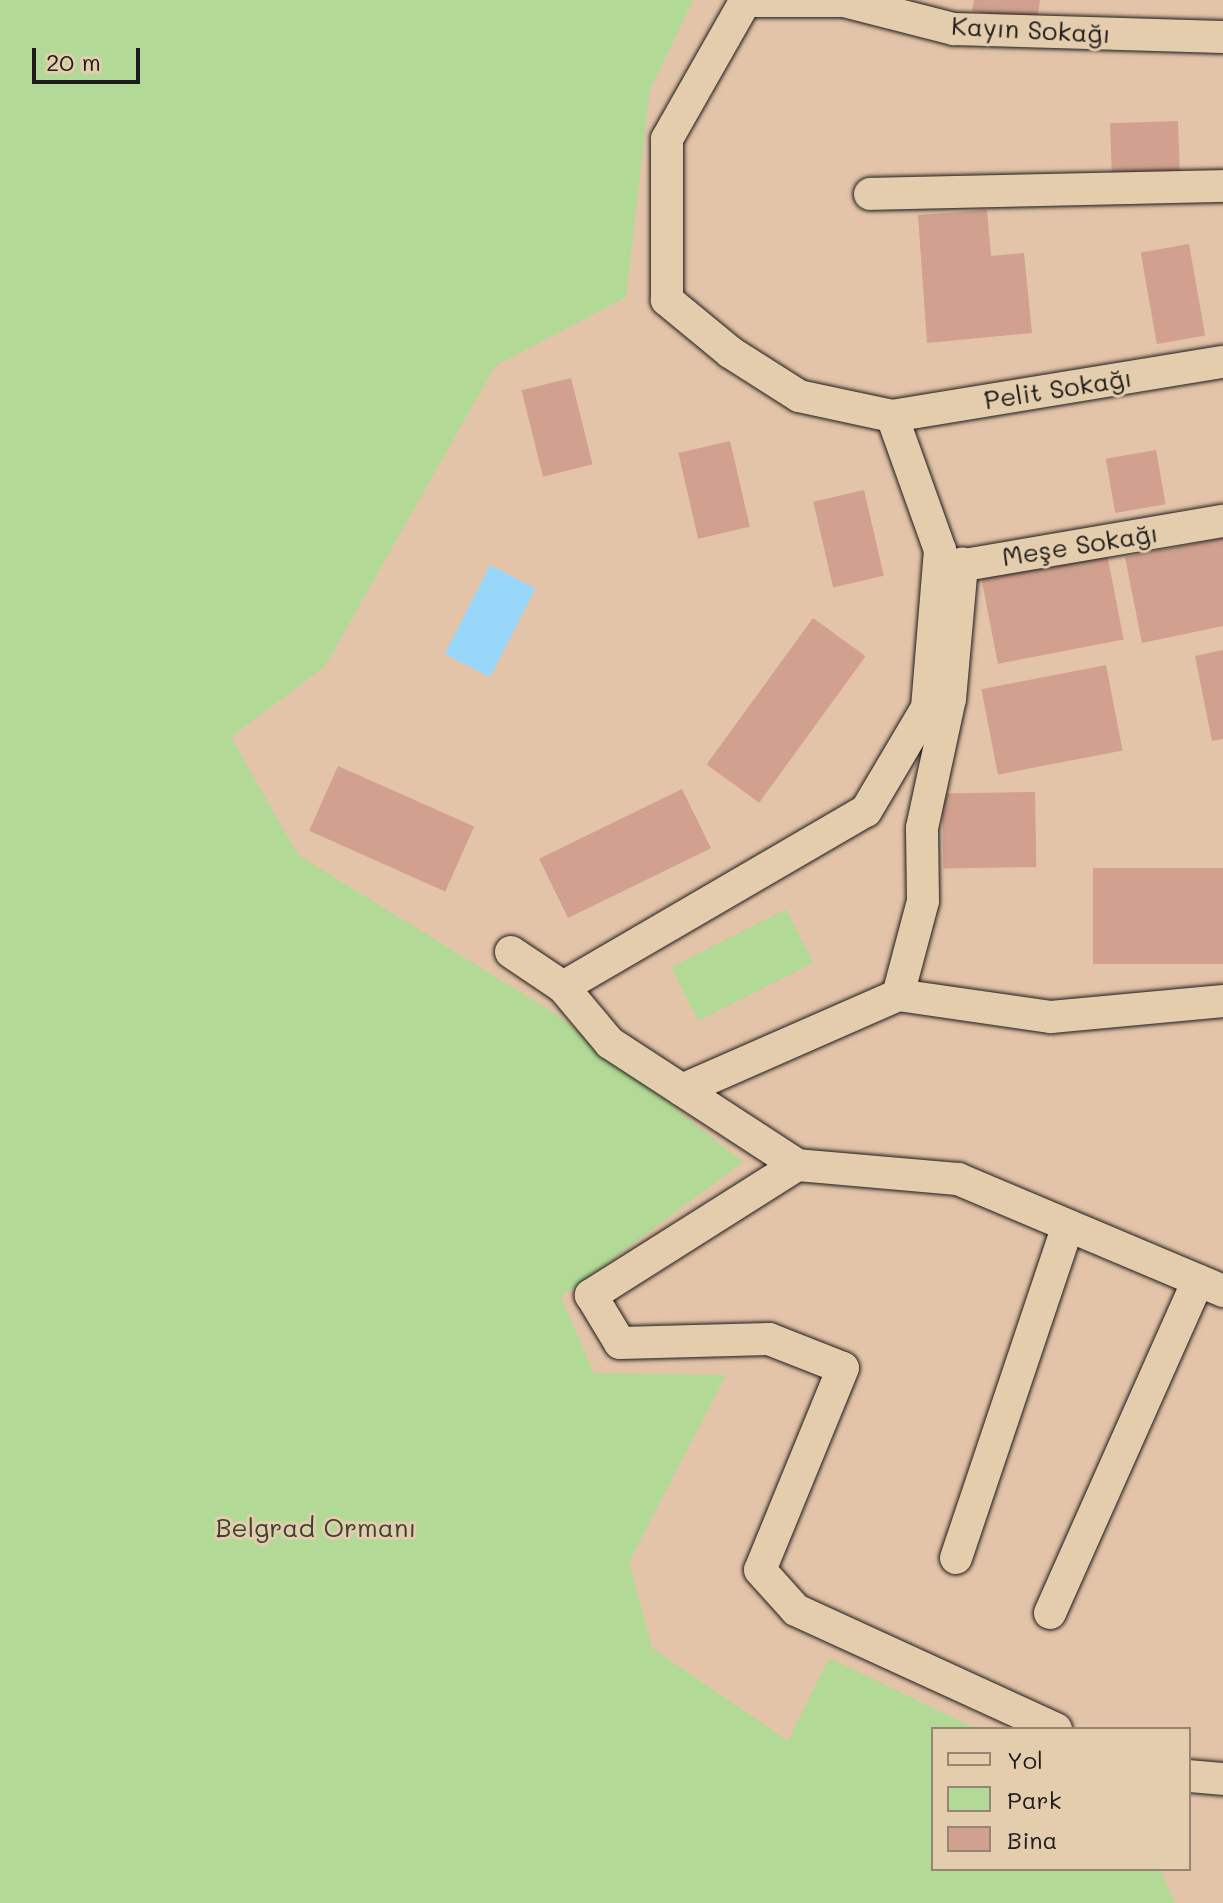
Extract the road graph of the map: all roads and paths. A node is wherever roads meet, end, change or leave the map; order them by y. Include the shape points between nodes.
1 (746, 0) edge
2 (1223, 37) edge
3 (1223, 186) edge
4 (870, 194) dead end
5 (1223, 362) edge
6 (892, 416) junction
7 (1223, 521) edge
8 (950, 567) junction
9 (511, 952) dead end
10 (563, 987) junction
11 (898, 995) junction
12 (1223, 1001) edge
13 (682, 1090) junction
14 (797, 1165) junction
15 (1068, 1226) junction
16 (1210, 1286) edge
17 (956, 1558) dead end
18 (1050, 1613) dead end
19 (1052, 1727) edge
20 (1191, 1776) edge
21 (1223, 1779) edge

1 - 2 street, Kayın Sokağı via 844,1 954,29
1 - 6 street via 667,139 667,300 730,352 799,396
3 - 4 street
5 - 6 street, Pelit Sokağı
6 - 8 street
7 - 8 street, Meşe Sokağı
8 - 10 street via 927,708 866,811
8 - 11 street via 950,699 922,828 923,901
9 - 10 street
10 - 13 street via 610,1043
11 - 12 street via 1051,1017
11 - 13 street
13 - 14 street
14 - 15 street via 958,1179
14 - 19 street via 591,1295 620,1343 769,1339 843,1368 760,1570 796,1610
15 - 16 street
15 - 17 street
16 - 18 street
20 - 21 street

